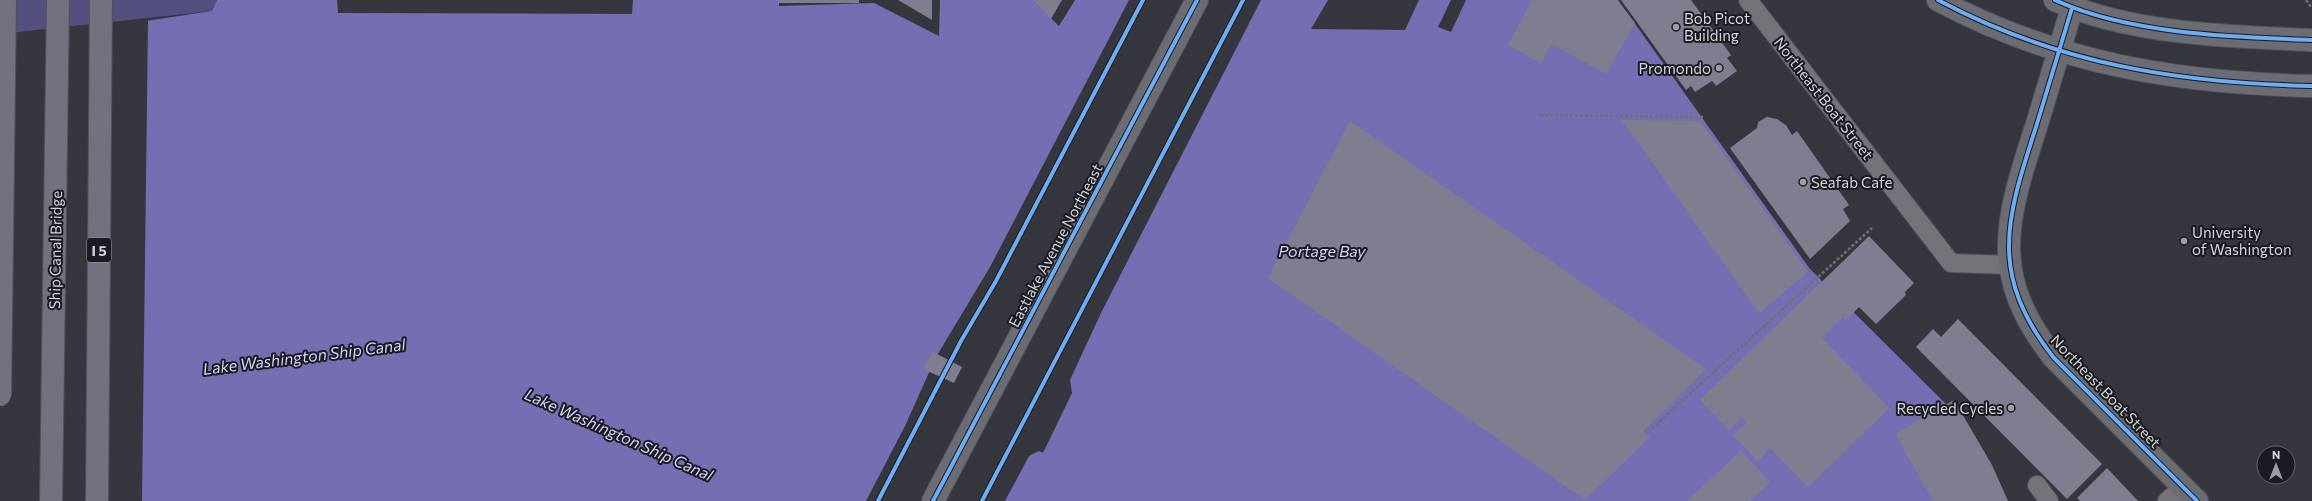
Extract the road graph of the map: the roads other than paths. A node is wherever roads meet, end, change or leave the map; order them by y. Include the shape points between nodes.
1 (5, 0) edge
2 (58, 0) edge
3 (101, 0) edge
4 (1197, 0) edge
5 (1748, 0) edge
6 (1938, 0) edge
7 (2063, 4) edge
8 (2312, 40) edge
9 (2059, 51) junction
10 (2312, 86) edge
11 (2010, 265) junction
12 (0, 395) edge
13 (2038, 485) dead end
14 (2182, 496) edge
15 (51, 501) edge
16 (96, 501) edge
17 (933, 501) edge
18 (2049, 501) edge

1 - 12 highway, bridge
2 - 15 highway, Ship Canal Bridge, bridge
3 - 16 highway, I 5, bridge
4 - 17 main road, Eastlake Avenue Northeast
5 - 11 lane, Northeast Boat Street via 1951,263
6 - 9 main road via 2013,36
7 - 8 main road via 2128,22 2189,32
7 - 9 main road, Northeast Boat Street
9 - 10 main road via 2170,77 2227,83
9 - 11 main road, Northeast Boat Street via 2014,195 2008,242
11 - 14 main road, Northeast Boat Street via 2018,297 2038,337 2054,358
13 - 18 lane

